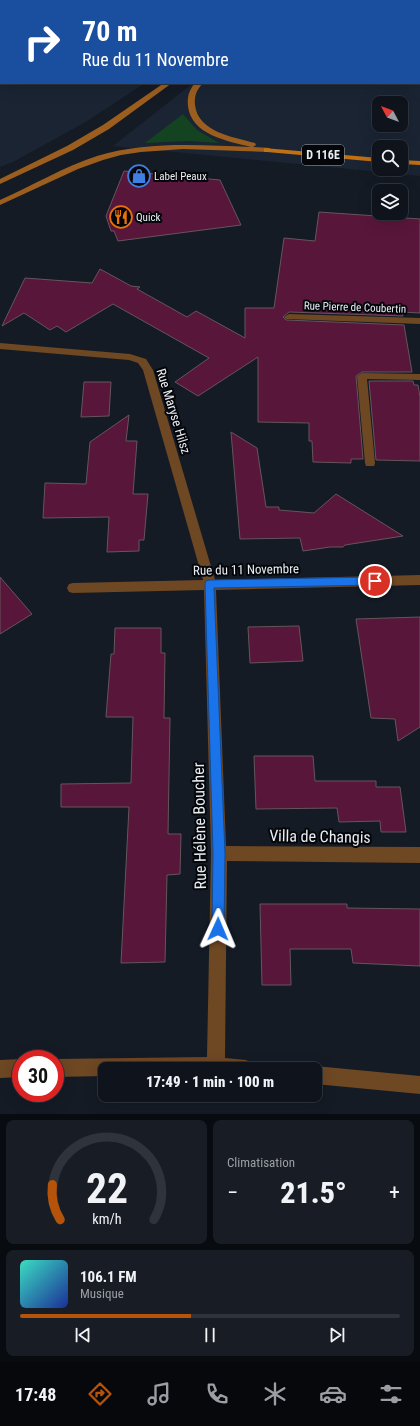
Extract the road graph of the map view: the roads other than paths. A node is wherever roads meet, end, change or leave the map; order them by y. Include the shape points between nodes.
1 (168, 84) edge
2 (199, 84) edge
3 (267, 150) junction
4 (372, 159) edge
5 (408, 162) edge
6 (420, 163) edge
7 (0, 182) edge
8 (0, 203) edge
9 (289, 317) dead end
10 (420, 321) edge
11 (0, 346) edge
12 (420, 378) edge
13 (370, 464) dead end
14 (420, 580) edge
15 (210, 584) junction
16 (73, 588) dead end
17 (219, 853) junction
18 (420, 856) edge
19 (216, 1062) edge
20 (98, 1067) edge
21 (12, 1068) edge
22 (64, 1068) edge
23 (0, 1069) edge
24 (322, 1076) edge
25 (420, 1085) edge

1 - 7 main road via 106,127 70,148
2 - 3 main road via 191,92 190,104 200,124 213,133
3 - 4 main road, D 116E
3 - 8 main road via 175,147 127,152 94,161
5 - 6 main road
9 - 10 street, Rue Pierre de Coubertin
11 - 15 street, Rue Maryse Hilsz via 117,355 142,361 148,370
12 - 13 street via 362,376
14 - 15 street, Rue du 11 Novembre
15 - 16 street, Rue du 11 Novembre
15 - 17 street, Rue Hélène Boucher
17 - 18 street, Villa de Changis
17 - 19 street, Rue Hélène Boucher
20 - 22 street
21 - 23 street
24 - 25 street

